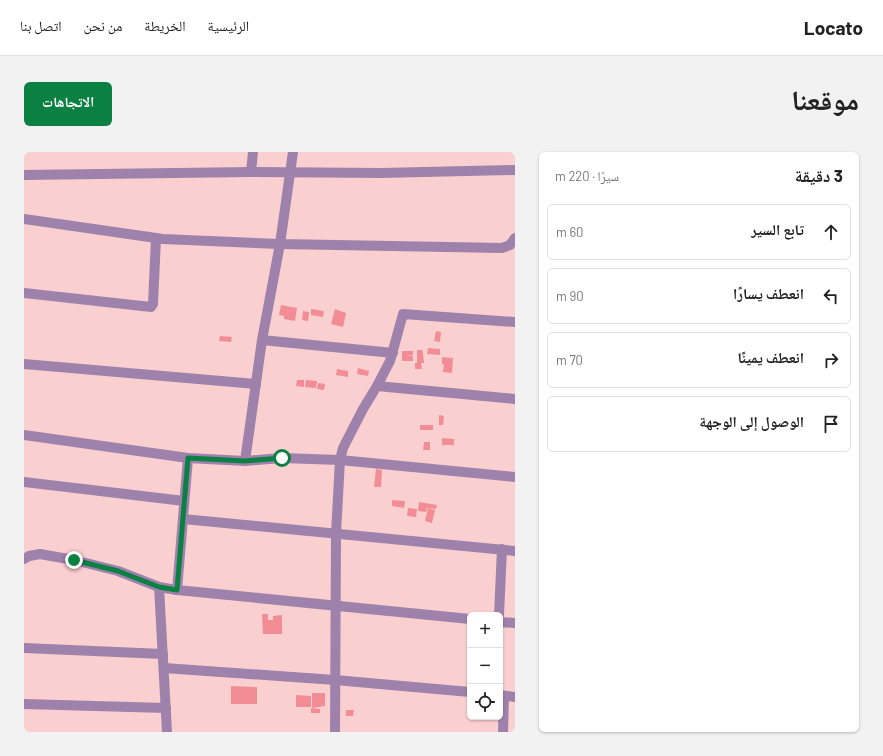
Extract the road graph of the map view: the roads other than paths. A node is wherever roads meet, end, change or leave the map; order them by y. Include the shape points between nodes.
1 (253, 152) edge
2 (293, 152) edge
3 (515, 170) edge
4 (251, 172) junction
5 (290, 173) junction
6 (24, 175) edge
7 (24, 219) edge
8 (156, 238) junction
9 (515, 238) edge
10 (280, 244) junction
11 (24, 293) edge
12 (515, 322) edge
13 (262, 340) junction
14 (393, 353) junction
15 (24, 364) edge
16 (256, 384) junction
17 (377, 386) junction
18 (515, 399) edge
19 (24, 435) edge
20 (188, 458) junction
21 (340, 460) junction
22 (245, 461) junction
23 (515, 477) edge
24 (24, 482) edge
25 (184, 501) junction
26 (183, 519) junction
27 (336, 533) junction
28 (502, 549) junction
29 (515, 551) edge
30 (24, 559) edge
31 (159, 587) junction
32 (177, 590) junction
33 (335, 606) junction
34 (499, 612) edge
35 (467, 619) edge
36 (503, 622) edge
37 (515, 623) edge
38 (24, 648) edge
39 (163, 654) junction
40 (164, 668) junction
41 (335, 680) junction
42 (467, 692) edge
43 (503, 695) edge
44 (515, 696) edge
45 (24, 704) edge
46 (166, 708) junction
47 (503, 720) edge
48 (167, 732) edge
49 (335, 732) edge
50 (503, 732) edge

1 - 4 street
2 - 5 street
3 - 5 street
4 - 5 street
4 - 6 street
5 - 10 street
7 - 8 street
8 - 10 street
8 - 11 street via 151,307
9 - 10 street via 502,248
10 - 13 street
12 - 14 street via 403,314
13 - 14 street
13 - 16 street
14 - 17 street
15 - 16 street
16 - 22 street
17 - 18 street
17 - 21 street via 343,448
19 - 20 street
20 - 22 street
20 - 25 street
21 - 22 street via 282,458
21 - 23 street
21 - 27 street
24 - 25 street
25 - 26 street
26 - 27 street
26 - 32 street
27 - 28 street
27 - 33 street
28 - 29 street
28 - 34 street
30 - 31 street via 40,554 85,562 118,571
31 - 32 street
31 - 39 street
32 - 33 street
33 - 35 street
33 - 41 street
36 - 37 street
38 - 39 street
39 - 40 street
40 - 41 street
40 - 46 street
41 - 42 street
41 - 49 street
43 - 44 street
45 - 46 street
46 - 48 street
47 - 50 street

